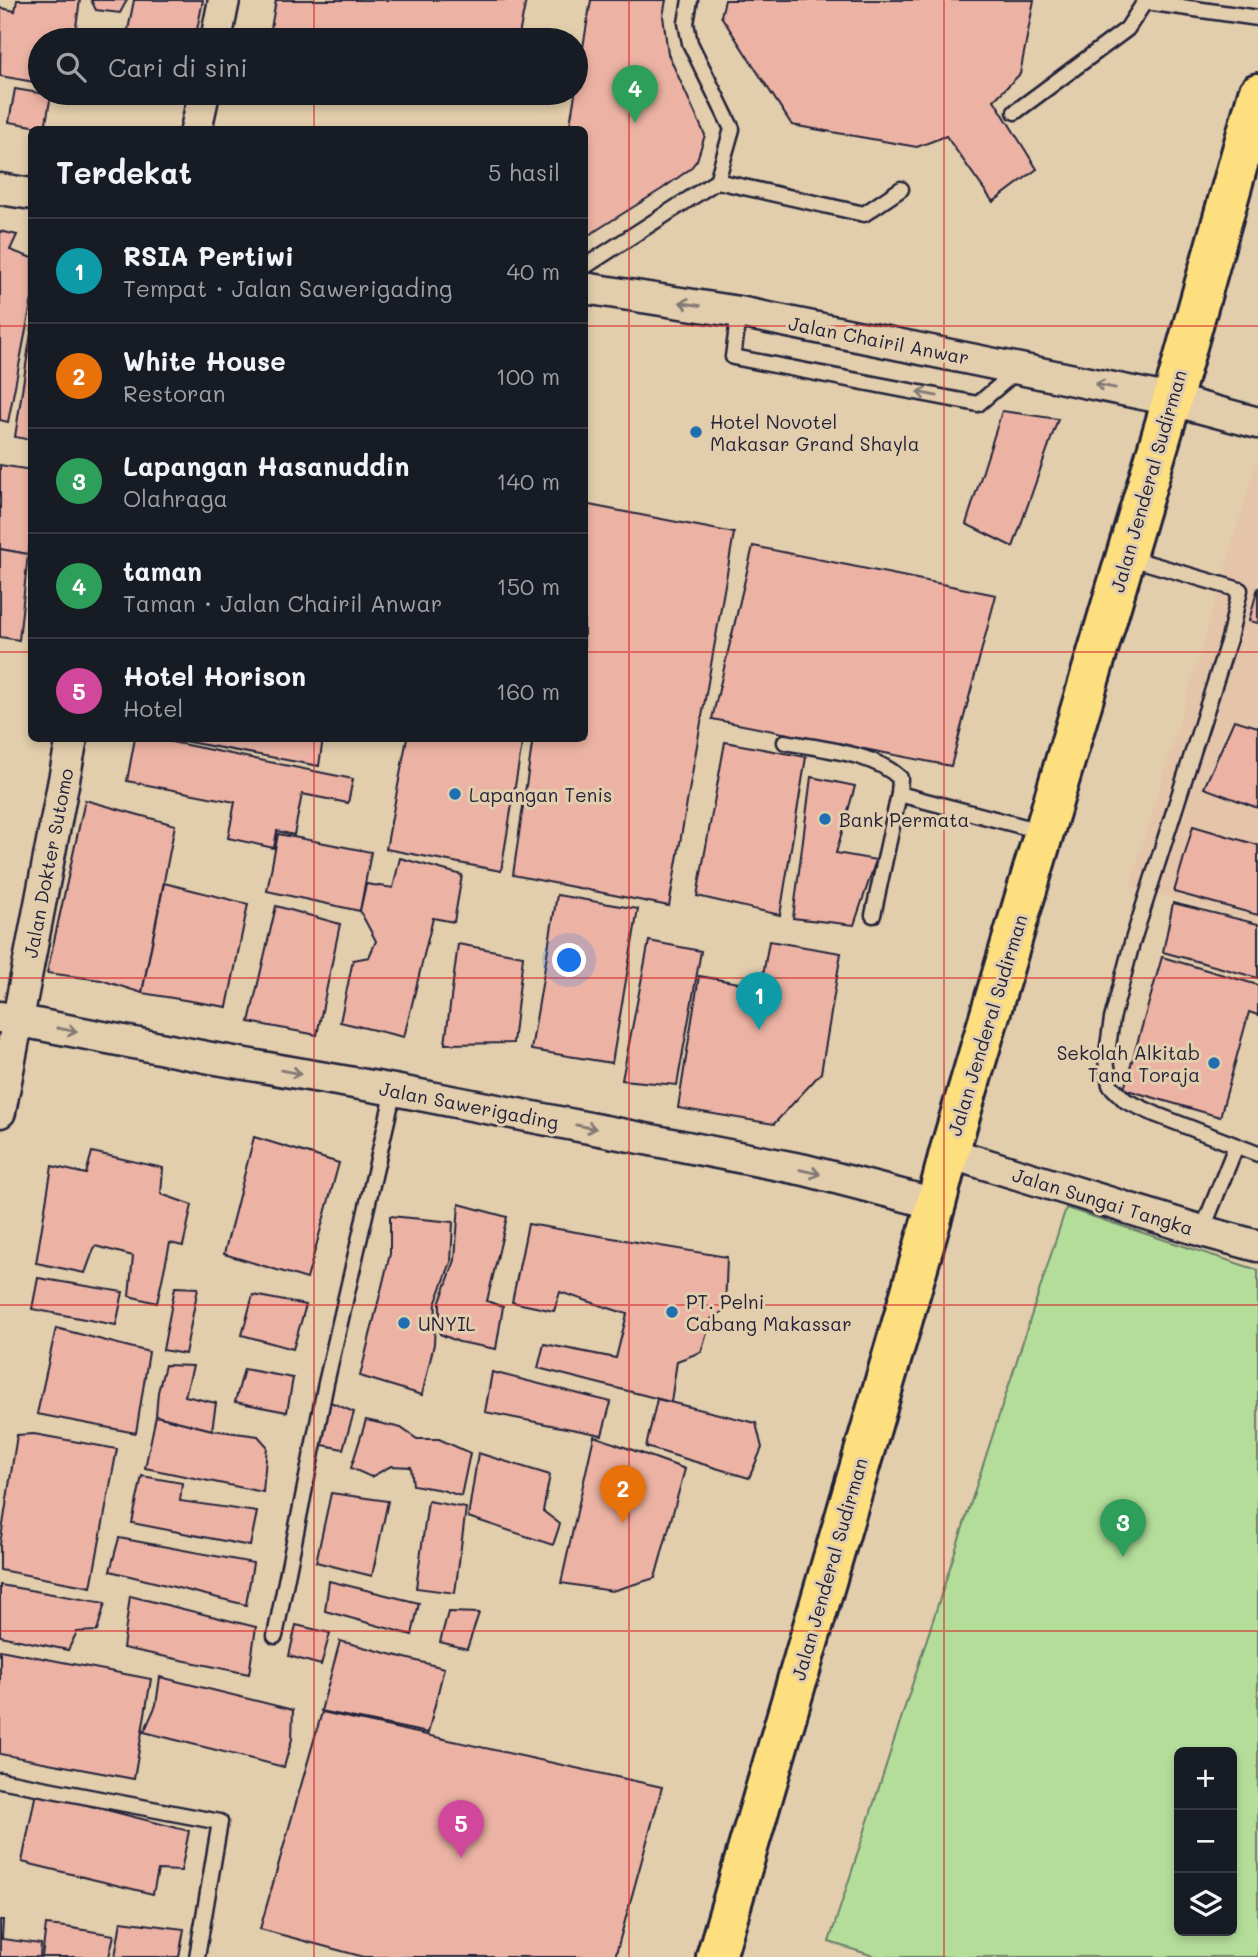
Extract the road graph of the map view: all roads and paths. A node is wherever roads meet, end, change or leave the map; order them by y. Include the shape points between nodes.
1 (224, 0) edge
2 (690, 0) edge
3 (1146, 1) edge
4 (1258, 18) edge
5 (218, 28) edge
6 (1258, 93) edge
7 (201, 105) edge
8 (1014, 112) dead end
9 (197, 126) edge
10 (717, 181) junction
11 (0, 189) edge
12 (901, 189) dead end
13 (28, 193) edge
14 (588, 264) edge
15 (588, 289) edge
16 (739, 312) junction
17 (1019, 369) junction
18 (1172, 400) junction
19 (1258, 423) edge
20 (1125, 557) junction
21 (71, 742) edge
22 (785, 742) dead end
23 (900, 793) junction
24 (1045, 832) junction
25 (873, 915) dead end
26 (8, 1019) edge
27 (394, 1090) junction
28 (0, 1112) edge
29 (1236, 1146) junction
30 (949, 1153) junction
31 (1258, 1154) edge
32 (936, 1204) junction
33 (1202, 1231) junction
34 (1258, 1246) edge
35 (275, 1636) dead end
36 (0, 1780) edge
37 (197, 1957) edge
38 (716, 1957) edge

1 - 5 street
2 - 10 lane via 686,23 690,43 732,129
3 - 4 lane
3 - 8 lane via 1127,29
6 - 18 main road, Jalan Jenderal Sudirman
7 - 9 street
10 - 12 lane via 864,214
10 - 14 lane
11 - 13 street
16 -> 15 street, Jalan Chairil Anwar
16 - 17 street, Jalan Chairil Anwar
17 -> 16 lane via 978,404 733,357
18 -> 17 street, Jalan Chairil Anwar
18 - 19 street, Jalan Chairil Anwar
18 - 20 main road, Jalan Jenderal Sudirman
20 - 24 main road, Jalan Jenderal Sudirman
20 - 29 lane via 1240,590 1112,1019 1106,1060 1110,1085 1126,1101
21 - 26 street, Jalan Dokter Sutomo
22 - 23 lane via 862,757 900,778
23 - 24 lane
23 - 25 lane
24 - 30 main road, Jalan Jenderal Sudirman
26 -> 27 street, Jalan Sawerigading
26 - 28 street, Jalan Dokter Sutomo
27 -> 32 street, Jalan Sawerigading via 805,1170
27 - 35 lane via 326,1383
29 - 31 lane
29 - 33 lane
30 - 32 main road, Jalan Jenderal Sudirman
30 - 33 street, Jalan Sungai Tangka
32 - 38 main road, Jalan Jenderal Sudirman
33 - 34 street, Jalan Sungai Tangka
36 - 37 lane via 220,1822

